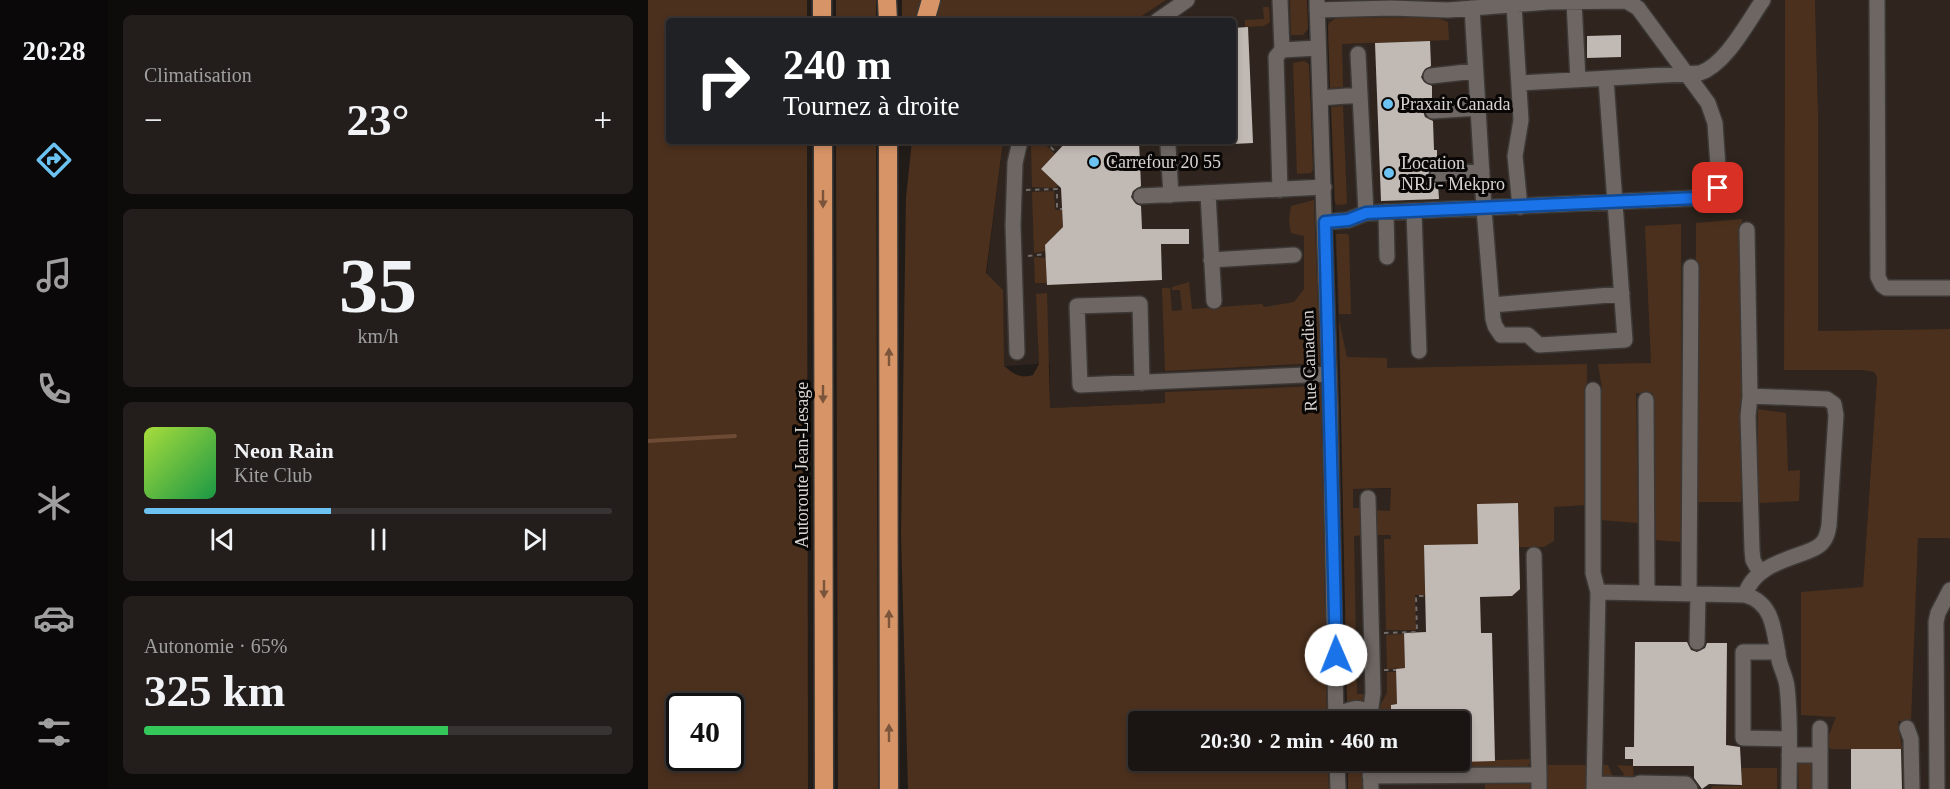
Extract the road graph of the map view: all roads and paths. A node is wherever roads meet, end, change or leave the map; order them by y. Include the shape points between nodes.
1 (822, 0) edge
2 (888, 0) edge
3 (931, 0) edge
4 (1187, 0) edge
5 (1280, 0) edge
6 (1763, 0) edge
7 (1877, 0) edge
8 (1574, 2) junction
9 (1317, 5) edge
10 (1514, 5) junction
11 (1472, 8) junction
12 (822, 18) edge
13 (888, 18) edge
14 (926, 18) edge
15 (1161, 18) edge
16 (1318, 48) junction
17 (1282, 50) junction
18 (1358, 54) dead end
19 (1475, 71) junction
20 (1688, 75) junction
21 (1431, 76) dead end
22 (1606, 79) junction
23 (1578, 80) junction
24 (1519, 83) junction
25 (1360, 95) junction
26 (1320, 98) junction
27 (1478, 108) junction
28 (1433, 111) dead end
29 (823, 144) edge
30 (888, 144) edge
31 (895, 144) edge
32 (1019, 144) edge
33 (1047, 144) edge
34 (1168, 146) dead end
35 (1057, 153) dead end
36 (888, 170) junction
37 (1482, 171) junction
38 (1438, 174) dead end
39 (1324, 187) junction
40 (1061, 188) dead end
41 (1057, 189) junction
42 (1032, 190) dead end
43 (1280, 190) junction
44 (1208, 194) junction
45 (1170, 195) junction
46 (1141, 196) dead end
47 (1615, 202) junction
48 (1520, 207) junction
49 (1062, 208) dead end
50 (1484, 209) junction
51 (1386, 212) junction
52 (1414, 212) junction
53 (1366, 213) junction
54 (1325, 222) junction
55 (1747, 230) dead end
56 (1046, 254) dead end
57 (1034, 255) dead end
58 (1294, 255) dead end
59 (1387, 257) dead end
60 (1211, 260) junction
61 (1690, 267) dead end
62 (1950, 288) edge
63 (1622, 294) junction
64 (1214, 301) dead end
65 (1492, 306) junction
66 (1419, 351) dead end
67 (1017, 352) dead end
68 (1329, 374) junction
69 (1142, 382) junction
70 (1593, 390) dead end
71 (1750, 396) junction
72 (1646, 400) dead end
73 (1368, 498) dead end
74 (1534, 555) dead end
75 (1760, 573) junction
76 (1950, 590) edge
77 (1598, 592) junction
78 (1647, 593) junction
79 (1693, 594) junction
80 (1745, 595) junction
81 (1425, 596) dead end
82 (1386, 633) dead end
83 (1697, 642) dead end
84 (1778, 652) junction
85 (1387, 670) dead end
86 (1396, 670) dead end
87 (1338, 711) edge
88 (1370, 711) edge
89 (1820, 728) dead end
90 (1907, 728) dead end
91 (1788, 739) junction
92 (1789, 755) junction
93 (1820, 755) junction
94 (1943, 764) edge
95 (1337, 771) edge
96 (1370, 775) edge
97 (1478, 782) edge
98 (1539, 782) edge
99 (1594, 786) edge
100 (1640, 786) edge
101 (824, 789) edge
102 (889, 789) edge
103 (1338, 789) edge
104 (1690, 789) edge
105 (1789, 789) edge
106 (1820, 789) edge
107 (1912, 789) edge
108 (1937, 789) edge

1 - 12 highway
2 - 13 highway
3 - 14 highway
4 - 15 street
5 - 17 street
6 - 20 street via 1721,58 1704,72
7 - 62 street via 1878,277 1886,288
8 - 10 street
8 - 20 street via 1632,3
8 - 23 street via 1581,47
9 - 11 street
9 - 16 street, Rue Canadien
10 - 11 street
10 - 24 street
11 - 19 street
16 - 17 street
16 - 26 street, Rue Canadien
17 - 43 street via 1276,57
18 - 25 street
19 - 21 street
19 - 27 street
20 - 22 street
20 - 47 street via 1704,96 1715,123 1718,188 1697,198
22 - 23 street
22 - 47 street
23 - 24 street
24 - 48 street via 1521,120 1515,156
25 - 26 street
25 - 53 street
26 - 39 street, Rue Canadien
27 - 28 street
27 - 37 street
29 -> 101 highway, Autoroute Jean-Lesage
30 - 36 highway
31 - 36 highway
32 - 67 street via 1013,226
33 - 35 path
34 - 45 street
102 -> 36 highway
37 - 38 street
37 - 50 street
39 - 43 street
39 - 54 street, Rue Canadien
40 - 41 path
41 - 42 path
41 - 49 path via 1057,209
43 - 44 street
44 - 45 street
44 - 60 street
45 - 46 street
47 - 48 street
47 - 63 street
48 - 50 street
50 - 52 street
50 - 65 street
51 - 52 street
51 - 53 street
51 - 59 street
52 - 66 street
53 - 54 street
54 - 68 street, Rue Canadien
55 - 71 street
56 - 57 path
58 - 60 street
60 - 64 street
61 - 79 street
63 - 65 street
63 - 65 street via 1625,340 1539,345 1528,335 1501,335 1495,326
68 - 69 street
68 - 87 street, Rue Canadien
69 - 69 street via 1080,385 1077,306 1140,304
70 - 77 street via 1593,573
71 - 75 street via 1752,550
71 - 75 street via 1827,399 1836,408 1825,539 1813,550
72 - 78 street
73 - 88 street via 1373,693
74 - 98 street
75 - 80 street
76 - 94 street via 1936,622
77 - 78 street
77 - 99 street
78 - 79 street
79 - 80 street
79 - 83 street
80 - 84 street via 1757,600 1769,613
81 - 82 path via 1416,596 1418,632
84 - 91 street via 1787,688
84 - 91 street via 1743,652 1743,738
85 - 86 path
89 - 93 street
90 - 107 street via 1911,739
91 - 92 street
92 - 93 street
92 - 105 street
93 - 106 street
94 - 108 street
95 - 103 street
96 - 97 street
97 - 98 street
99 - 100 street
100 - 104 street via 1686,784

